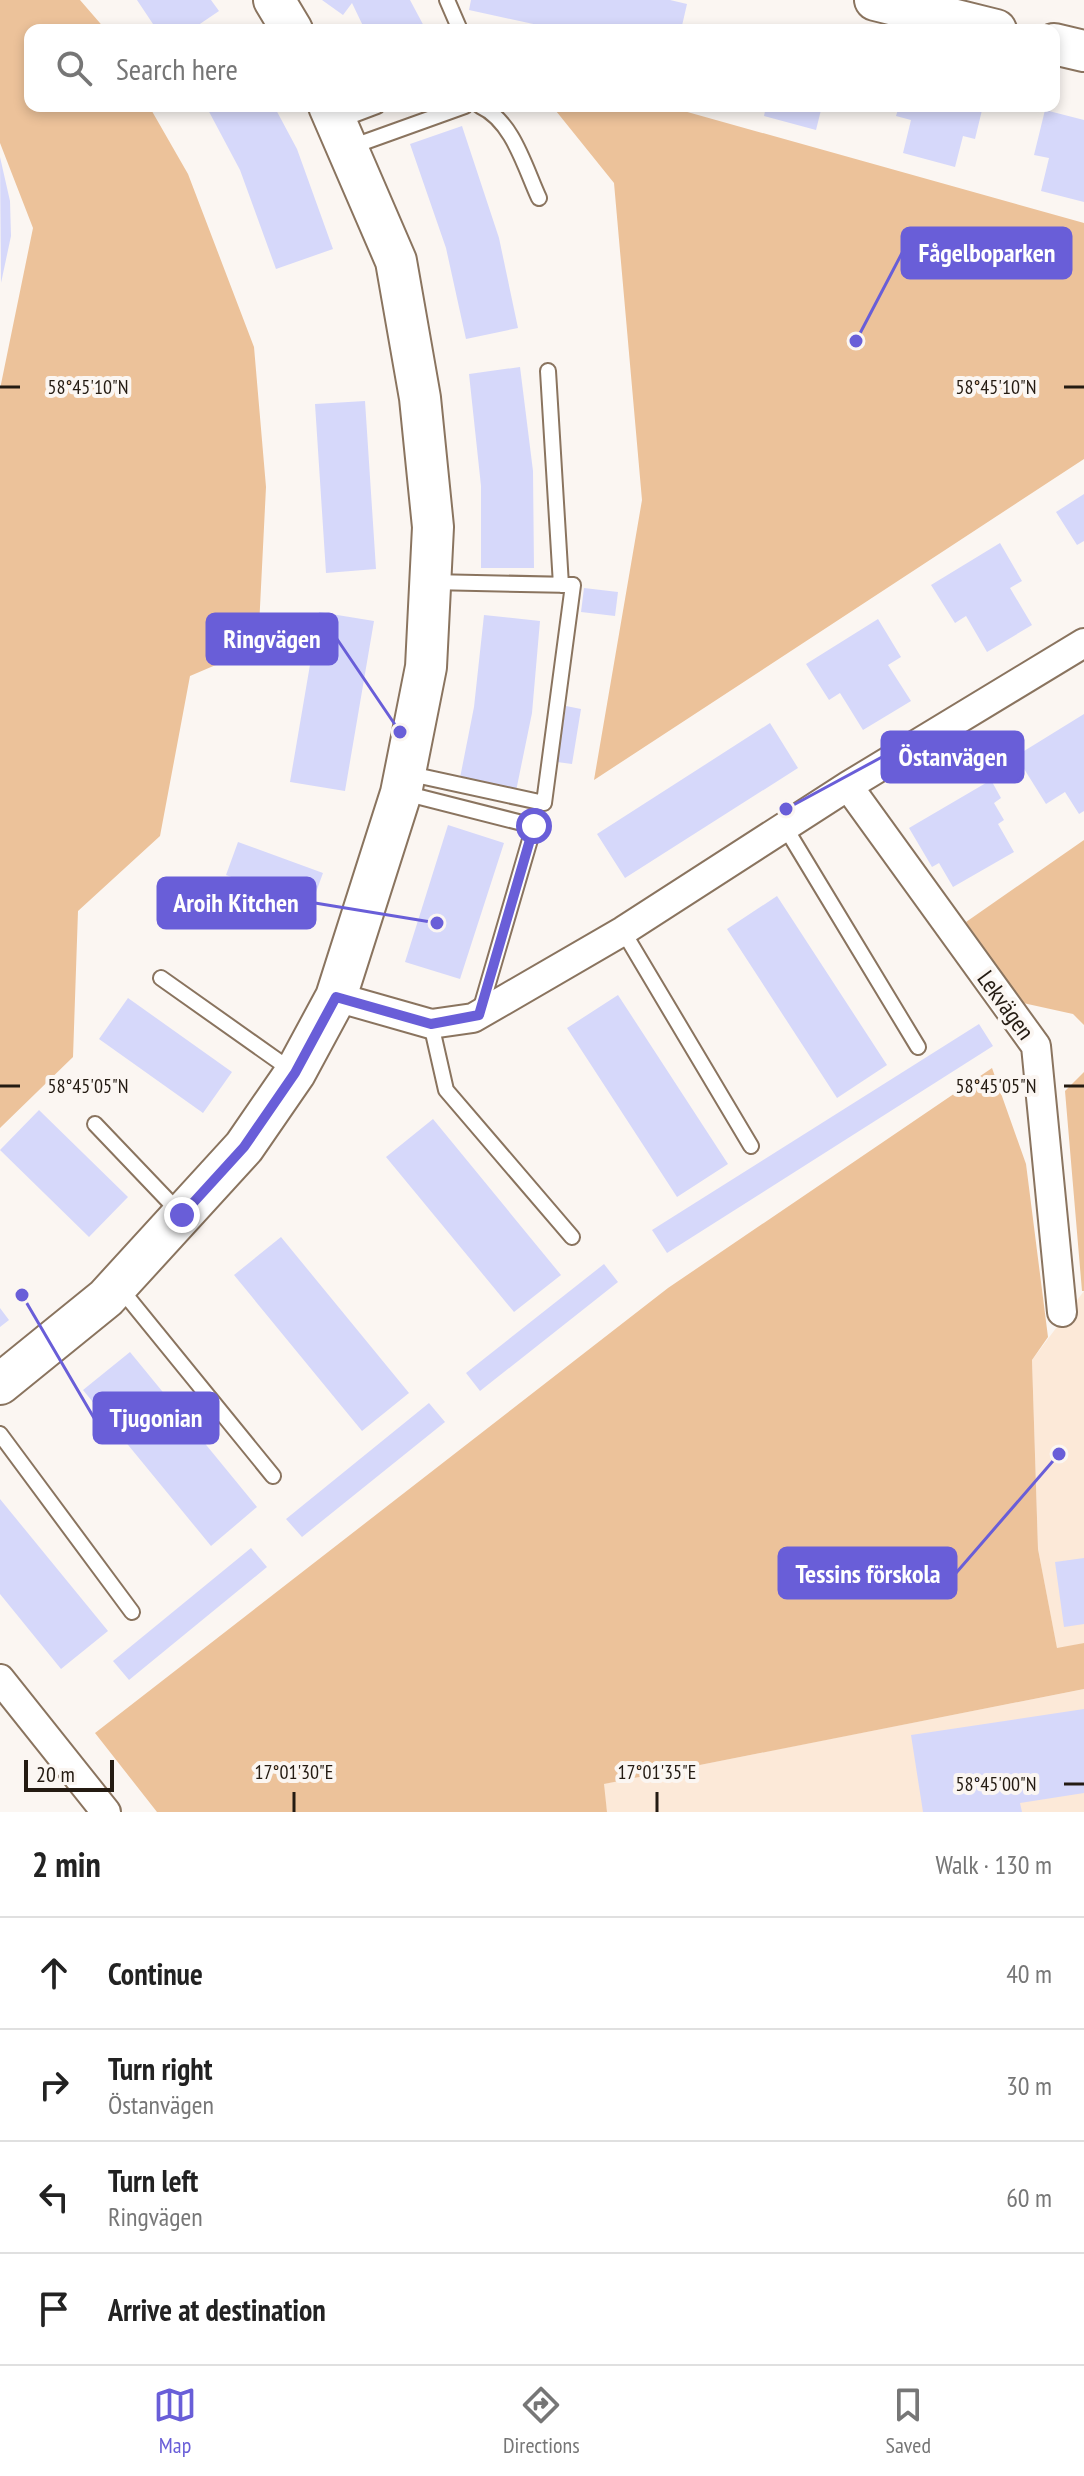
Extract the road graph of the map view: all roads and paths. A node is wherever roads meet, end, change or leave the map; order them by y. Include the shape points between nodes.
1 (274, 0) edge
2 (447, 0) edge
3 (875, 0) edge
4 (972, 20) edge
5 (288, 24) edge
6 (457, 24) edge
7 (1060, 45) edge
8 (1084, 51) edge
9 (364, 112) edge
10 (425, 112) edge
11 (488, 112) edge
12 (337, 125) edge
13 (539, 198) dead end
14 (548, 371) dead end
15 (430, 582) junction
16 (561, 585) junction
17 (1084, 643) edge
18 (404, 783) junction
19 (848, 786) junction
20 (785, 827) junction
21 (623, 931) junction
22 (161, 978) dead end
23 (336, 997) junction
24 (479, 1015) junction
25 (431, 1024) junction
26 (918, 1047) dead end
27 (295, 1073) junction
28 (95, 1124) dead end
29 (751, 1146) dead end
30 (182, 1215) junction
31 (572, 1237) dead end
32 (117, 1285) junction
33 (1062, 1312) dead end
34 (0, 1384) edge
35 (0, 1434) edge
36 (273, 1476) dead end
37 (132, 1612) dead end
38 (0, 1679) edge
39 (106, 1812) edge

1 - 5 street
2 - 6 lane
3 - 4 street
7 - 8 street
9 - 12 lane
10 - 12 lane
11 - 13 lane via 504,124
12 - 15 street via 396,261 420,398 433,527
14 - 16 lane
15 - 16 lane
15 - 18 street via 426,667
16 - 18 lane via 573,585 544,803
17 - 19 street
18 - 23 street
18 - 24 lane via 534,826
19 - 20 street
19 - 33 street, Lekvägen via 1036,1046
20 - 21 street
20 - 26 lane
21 - 24 street
21 - 29 lane
22 - 27 lane
23 - 25 street
23 - 27 street
24 - 25 street
25 - 31 lane via 446,1090
27 - 30 street via 244,1147
28 - 30 lane
30 - 32 street
32 - 34 street
32 - 36 lane
35 - 37 lane
38 - 39 street

